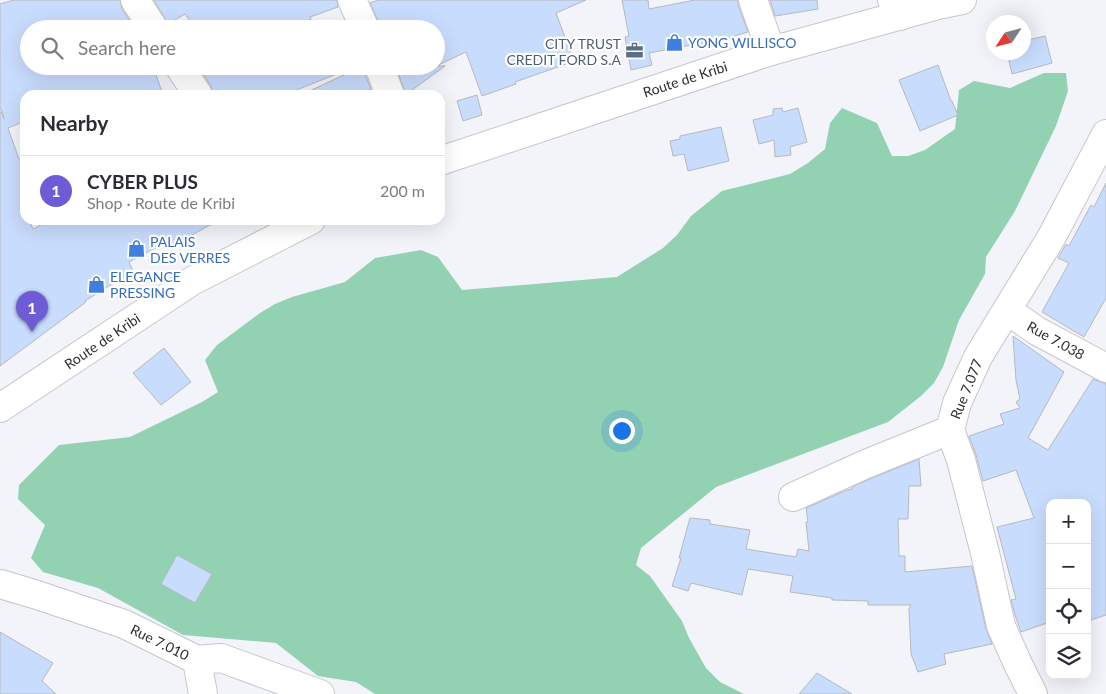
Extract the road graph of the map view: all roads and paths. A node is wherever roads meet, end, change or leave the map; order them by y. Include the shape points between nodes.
1 (135, 0) edge
2 (352, 0) edge
3 (753, 0) edge
4 (950, 2) edge
5 (896, 8) edge
6 (148, 20) edge
7 (361, 20) edge
8 (771, 51) junction
9 (185, 75) edge
10 (382, 75) edge
11 (195, 90) edge
12 (388, 90) edge
13 (1106, 134) edge
14 (445, 158) edge
15 (279, 227) edge
16 (1007, 310) junction
17 (1106, 368) edge
18 (0, 408) edge
19 (950, 430) junction
20 (793, 496) dead end
21 (0, 584) edge
22 (197, 660) junction
23 (203, 694) edge
24 (320, 694) edge
25 (1033, 694) edge

1 - 6 street
2 - 7 street
3 - 8 street
4 - 5 street, Route de Kribi
5 - 8 street, Route de Kribi
8 - 14 street, Route de Kribi
9 - 11 street
10 - 12 street
13 - 16 street, Rue 7.077 via 1051,238
15 - 18 street, Route de Kribi
16 - 17 street, Rue 7.038 via 1037,331
16 - 19 street, Rue 7.077 via 978,357 957,403
19 - 20 street
19 - 25 street, Rue 7.077 via 985,553 1001,626
21 - 22 street, Rue 7.010 via 124,624
22 - 23 street
22 - 24 street, Rue 7.010 via 221,658

